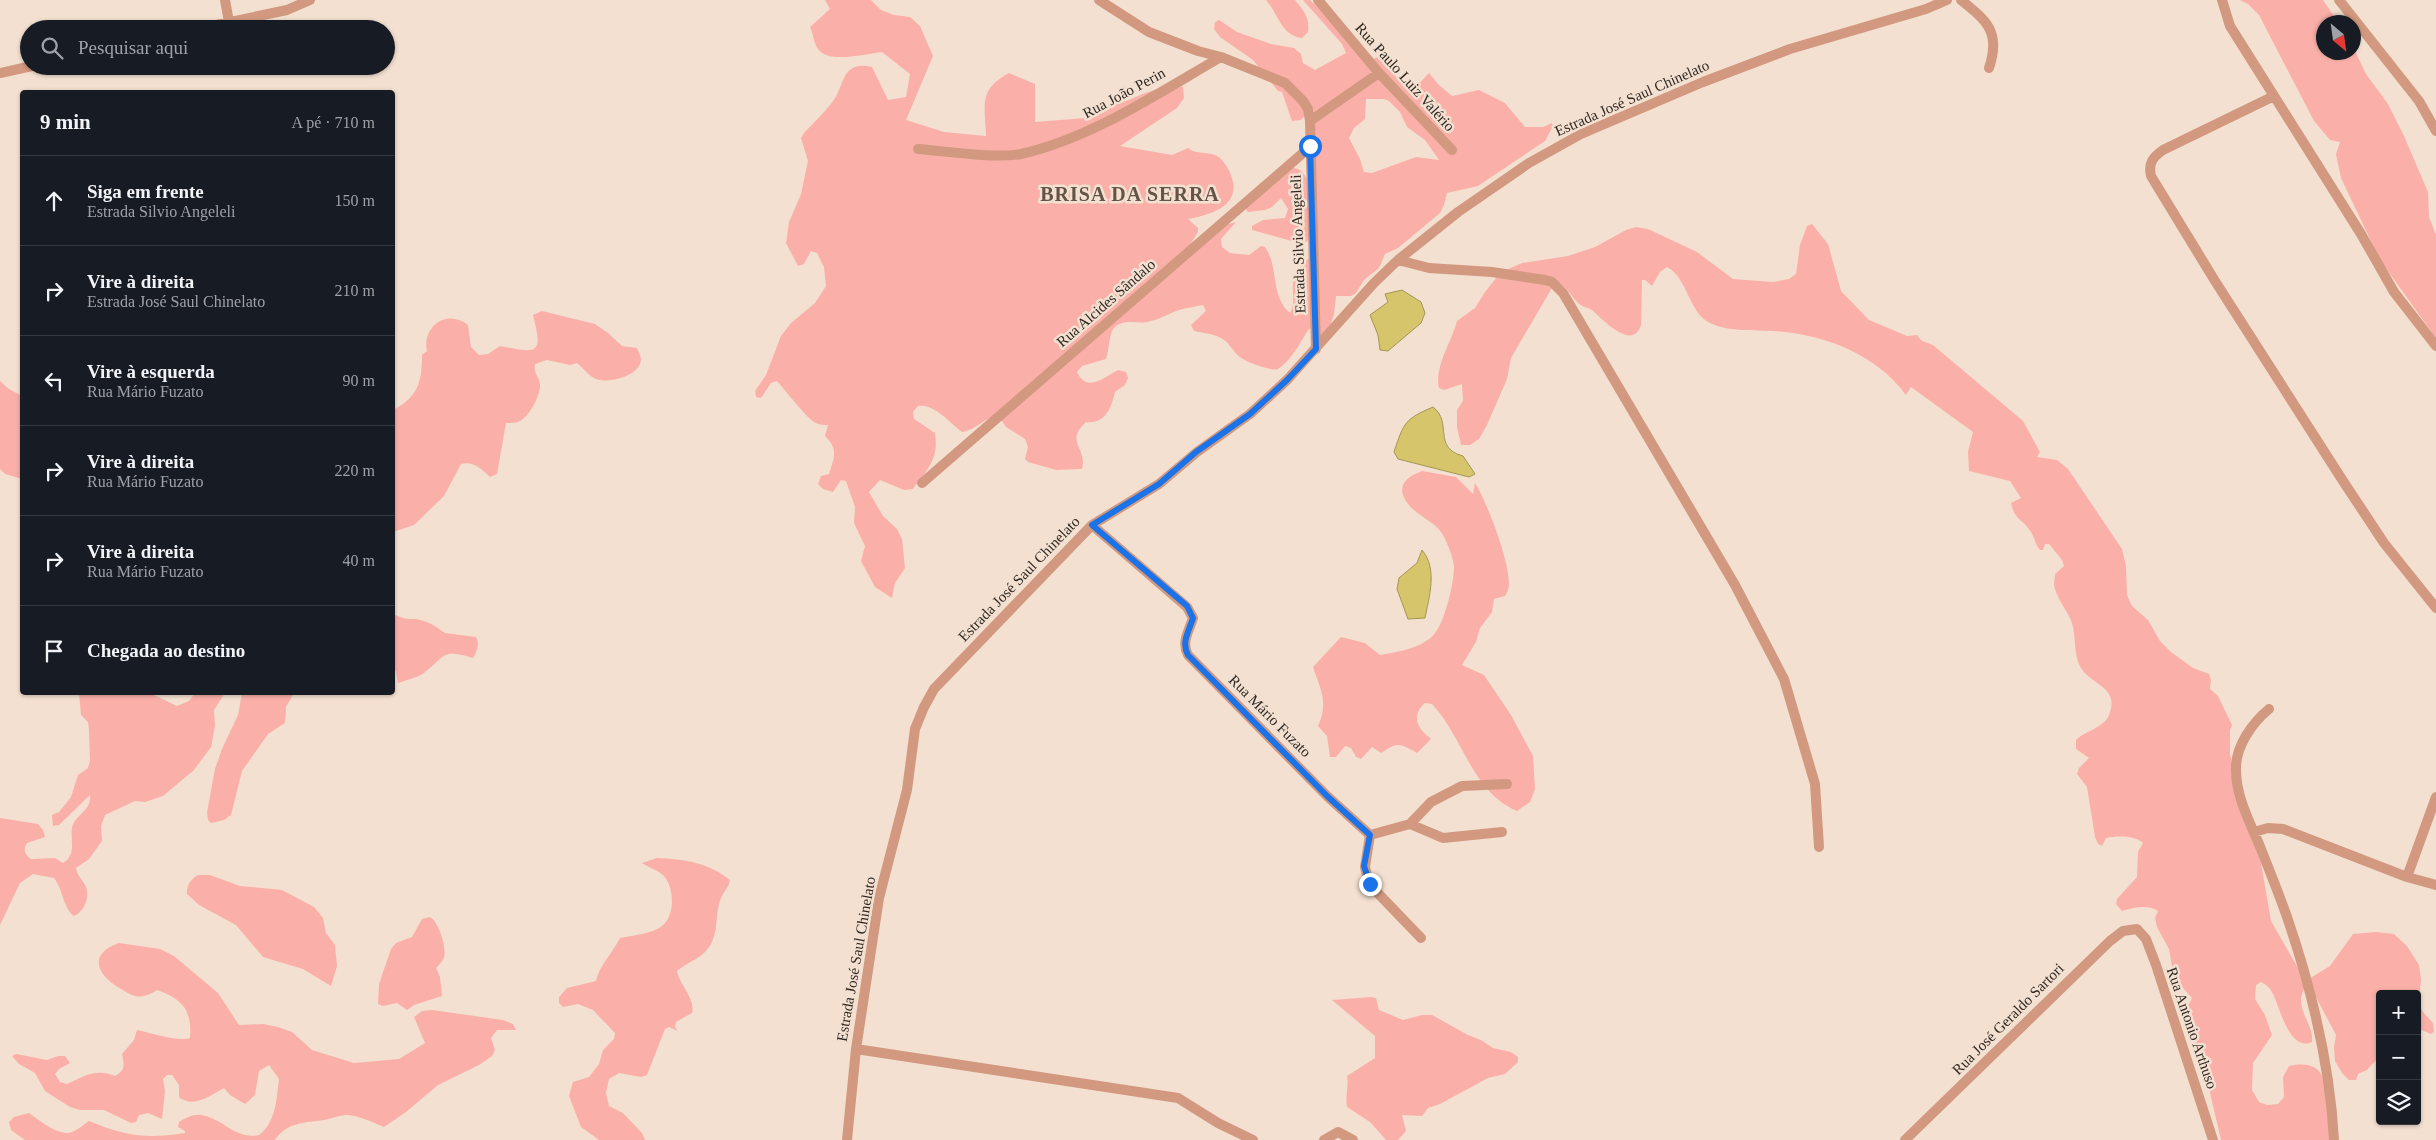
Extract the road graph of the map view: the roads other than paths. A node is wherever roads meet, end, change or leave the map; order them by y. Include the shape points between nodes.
1 (225, 0) edge
2 (310, 0) edge
3 (1099, 0) edge
4 (1318, 0) edge
5 (1948, 0) edge
6 (1960, 0) edge
7 (2222, 0) edge
8 (2339, 0) edge
9 (230, 20) edge
10 (240, 20) edge
11 (1221, 57) junction
12 (1989, 68) dead end
13 (20, 69) edge
14 (0, 73) edge
15 (1379, 73) junction
16 (2274, 96) junction
17 (1310, 121) junction
18 (2436, 131) edge
19 (1310, 146) junction
20 (918, 149) dead end
21 (1452, 150) dead end
22 (1398, 260) junction
23 (2436, 346) edge
24 (1316, 349) junction
25 (922, 483) dead end
26 (1092, 525) junction
27 (2436, 608) edge
28 (2269, 709) dead end
29 (1507, 784) dead end
30 (2436, 797) edge
31 (1410, 824) junction
32 (1502, 832) dead end
33 (2254, 832) junction
34 (1370, 835) junction
35 (1819, 847) dead end
36 (2407, 876) junction
37 (2436, 885) edge
38 (2137, 929) joint
39 (1421, 938) dead end
40 (856, 1049) junction
41 (847, 1140) edge
42 (1254, 1140) edge
43 (1324, 1140) edge
44 (1353, 1140) edge
45 (1905, 1140) edge
46 (2213, 1140) edge
47 (2334, 1140) edge

1 - 9 street
2 - 10 street via 287,10
3 - 11 street, Estrada Silvio Angeleli via 1149,32
4 - 15 street, Rua Paulo Luiz Valério
5 - 22 street, Estrada José Saul Chinelato via 1790,48 1581,134 1521,168
6 - 12 street via 1992,30 1993,56
7 - 16 street via 2230,26
8 - 18 street via 2419,101
11 - 17 street, Estrada Silvio Angeleli via 1285,82 1303,101
11 - 20 street, Rua João Perin via 1101,125 1020,154
13 - 14 street
15 - 17 street
15 - 21 street, Rua Paulo Luiz Valério
16 - 23 street via 2394,292
16 - 27 street via 2164,150 2151,162 2151,176 2214,281 2384,543
17 - 19 street, Estrada Silvio Angeleli
19 - 24 street, Estrada Silvio Angeleli
19 - 25 street, Rua Alcides Sândalo
22 - 24 street, Estrada José Saul Chinelato
22 - 35 street via 1428,268 1492,272 1545,280 1564,293 1735,585 1784,679 1815,784
24 - 26 street, Estrada José Saul Chinelato via 1250,414 1196,452 1159,484
26 - 34 street, Rua Mário Fuzato via 1187,606 1193,618 1185,639 1188,655 1327,796
26 - 40 street, Estrada José Saul Chinelato via 934,689 924,707 915,729 907,790 879,898
28 - 33 street via 2255,721 2242,746 2236,769 2239,797
29 - 31 street via 1462,786 1431,802
30 - 36 street
31 - 32 street via 1443,838
31 - 34 street
33 - 36 street via 2268,828 2283,829
33 - 47 street via 2287,918 2315,1016 2333,1115
34 - 39 street via 1364,866 1370,884
36 - 37 street
38 - 45 street, Rua José Geraldo Sartori via 2123,931 2110,941
38 - 46 street, Rua Antonio Arthuso via 2146,939 2156,965
40 - 41 street, Estrada José Saul Chinelato
40 - 42 street via 1178,1098 1218,1123
43 - 44 street via 1338,1132

